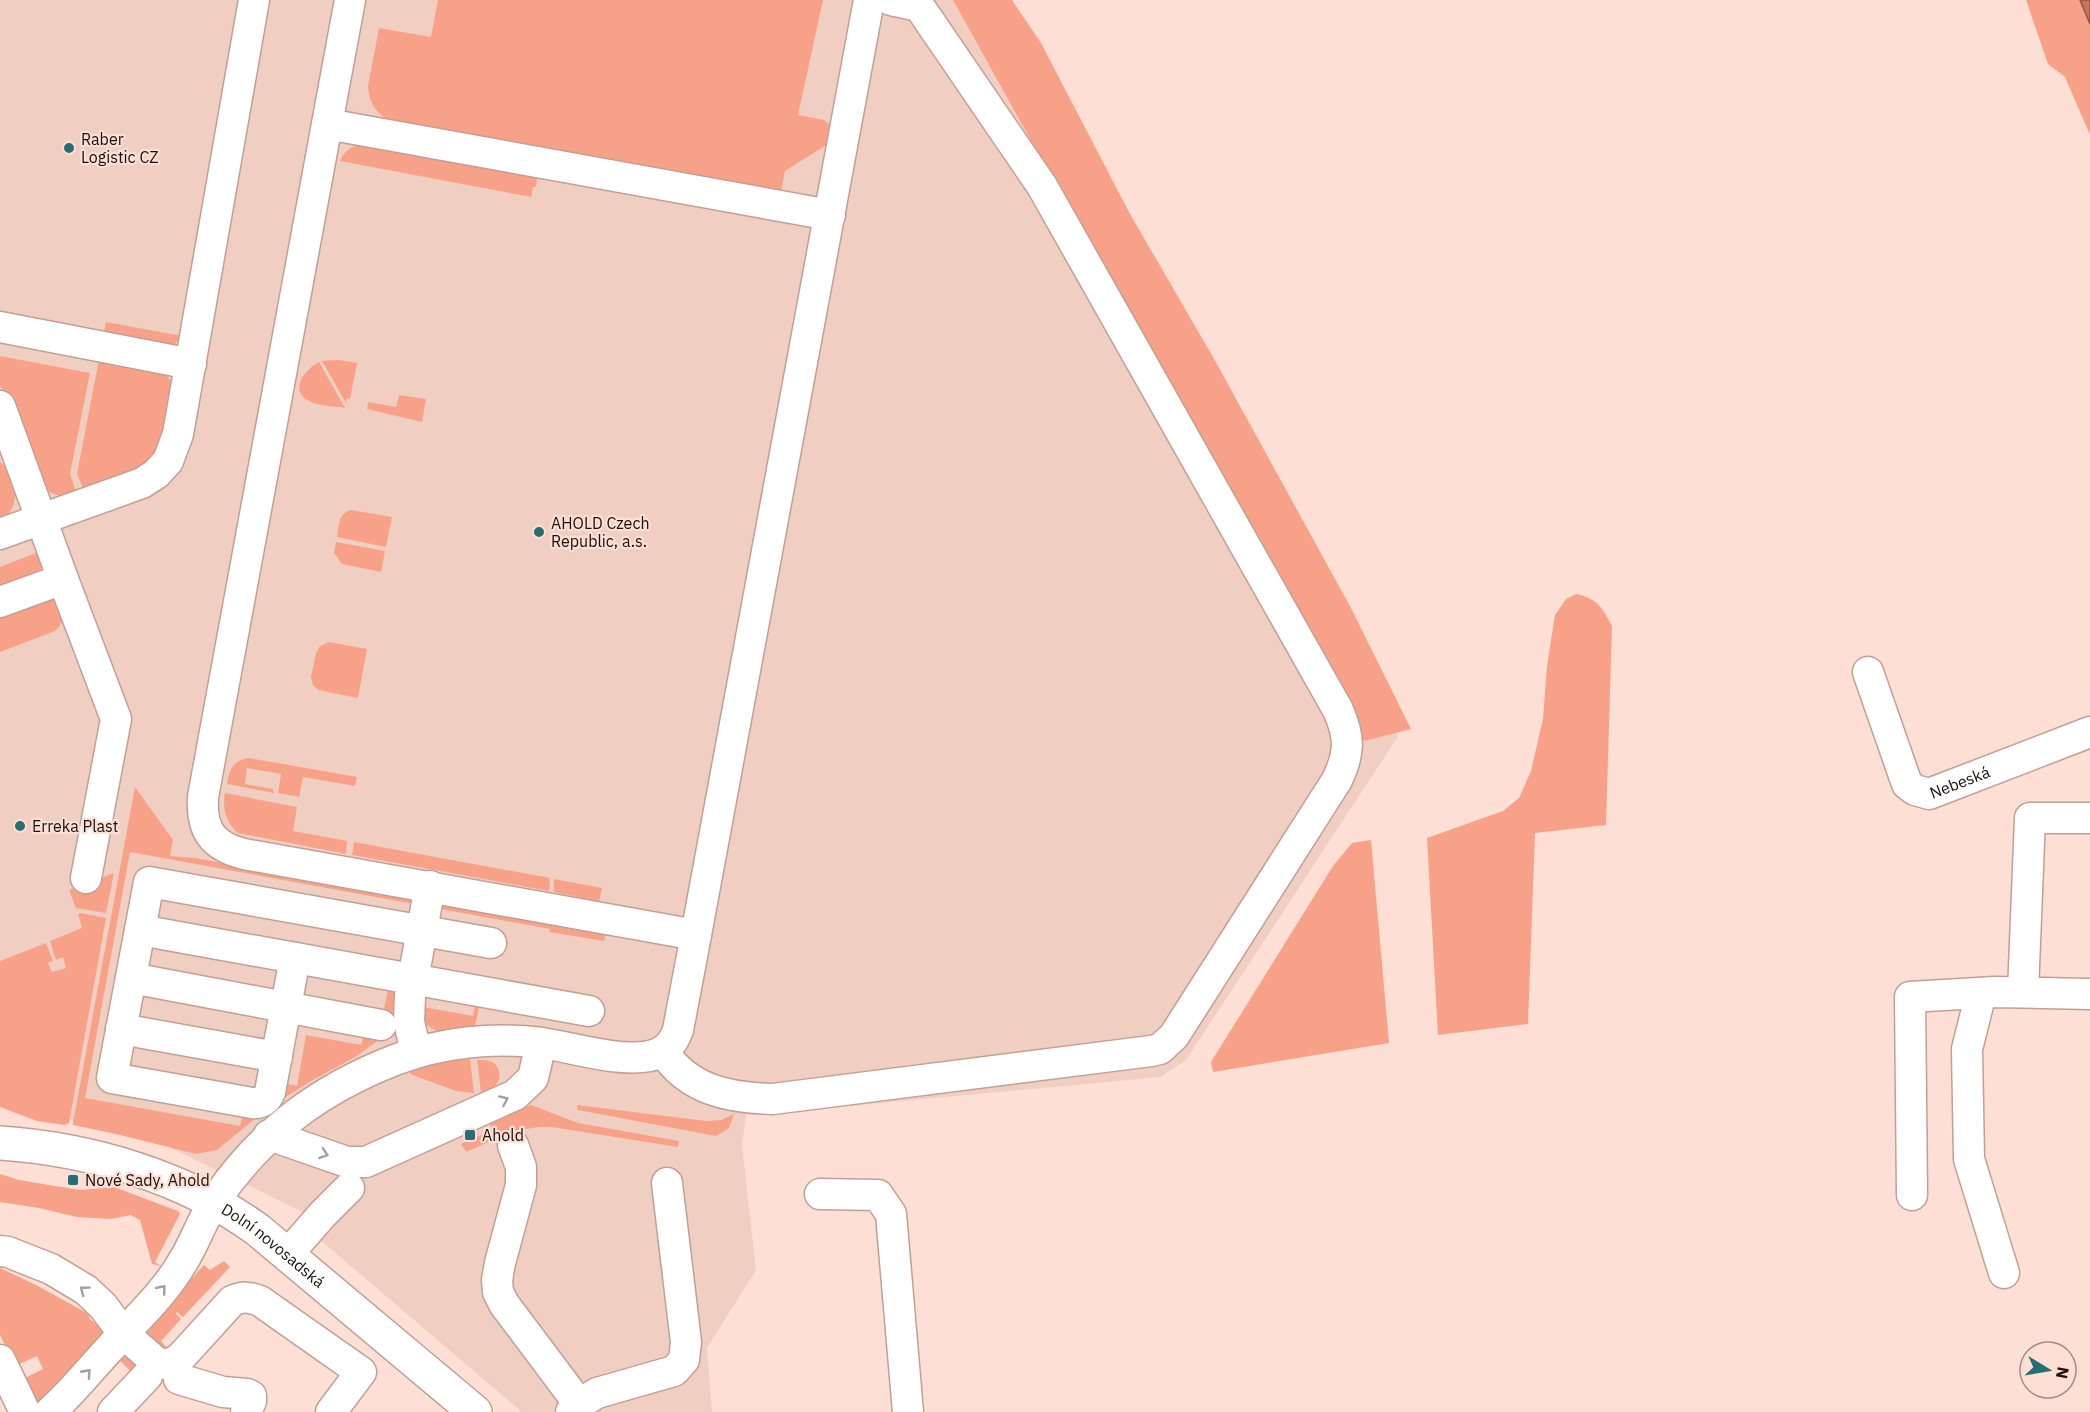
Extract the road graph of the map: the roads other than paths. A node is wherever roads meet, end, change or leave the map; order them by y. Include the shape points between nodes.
1 (254, 0) edge
2 (350, 0) edge
3 (869, 0) edge
4 (891, 0) edge
5 (327, 124) junction
6 (830, 215) junction
7 (0, 327) edge
8 (191, 364) junction
9 (2, 421) edge
10 (41, 519) junction
11 (0, 534) edge
12 (63, 579) junction
13 (0, 602) edge
14 (1868, 672) dead end
15 (2090, 732) edge
16 (2090, 818) edge
17 (86, 879) dead end
18 (430, 886) junction
19 (140, 930) junction
20 (422, 931) junction
21 (696, 935) junction
22 (490, 943) dead end
23 (295, 958) junction
24 (131, 978) junction
25 (412, 979) junction
26 (2023, 992) junction
27 (1981, 993) junction
28 (2090, 993) edge
29 (286, 1006) junction
30 (589, 1011) dead end
31 (381, 1025) dead end
32 (121, 1029) junction
33 (541, 1043) junction
34 (663, 1051) junction
35 (416, 1052) junction
36 (277, 1058) junction
37 (269, 1135) junction
38 (0, 1143) edge
39 (513, 1145) dead end
40 (667, 1183) dead end
41 (349, 1188) dead end
42 (820, 1194) dead end
43 (1912, 1195) dead end
44 (214, 1201) junction
45 (0, 1251) edge
46 (288, 1254) junction
47 (2004, 1273) dead end
48 (123, 1333) junction
49 (0, 1359) edge
50 (165, 1373) junction
51 (575, 1408) edge
52 (25, 1412) edge
53 (50, 1412) edge
54 (113, 1412) edge
55 (222, 1412) edge
56 (246, 1412) edge
57 (331, 1412) edge
58 (475, 1412) edge
59 (908, 1412) edge

1 - 8 street
2 - 5 street
3 - 6 street
4 - 34 street via 919,6 1042,186 1338,710 1347,734 1347,754 1330,790 1174,1036 1160,1048 773,1099 743,1097 702,1085 679,1071
5 - 6 street
5 - 18 street via 202,812 210,834 230,850
6 - 21 street
7 - 8 street
8 - 10 street via 176,444 162,469 142,483
9 - 10 street
10 - 11 street
10 - 12 street
12 - 13 street
12 - 17 street via 116,719
14 - 15 street, Nebeská via 1907,783 1929,794
16 - 26 street via 2030,818
18 - 20 street
18 - 21 street
19 - 20 street via 149,882
19 - 23 street
19 - 24 street
20 - 22 street
20 - 25 street
21 - 34 street via 678,1030
23 - 25 street
23 - 29 street
24 - 29 street
24 - 32 street
25 - 30 street
25 - 35 street via 409,1022
26 - 27 street
26 - 28 street
27 - 43 street via 1910,997
27 - 47 street via 1967,1049 1969,1160
29 - 31 street
29 - 36 street
32 - 36 street
32 - 36 street via 112,1078 252,1104 268,1096
33 - 34 street via 633,1057
33 - 35 street via 477,1042
37 -> 33 street via 347,1162 366,1162 516,1095 532,1078
35 - 37 street via 336,1087
37 - 44 street
38 - 44 main road, Dolní novosadská via 128,1167
39 - 51 street via 521,1167 521,1185 500,1263 498,1292
40 - 51 street via 686,1342 684,1360 674,1371 597,1393
41 - 46 street
42 - 59 street via 878,1195 891,1214
44 - 46 main road, Dolní novosadská
48 -> 44 street via 182,1265
48 -> 45 street via 86,1290 51,1269
46 - 58 main road, Dolní novosadská
48 - 50 street
53 -> 48 street
49 - 52 street
50 - 54 street
50 - 55 street
50 - 56 street via 223,1392 247,1394 252,1401
50 - 57 street via 232,1301 251,1298 361,1372

